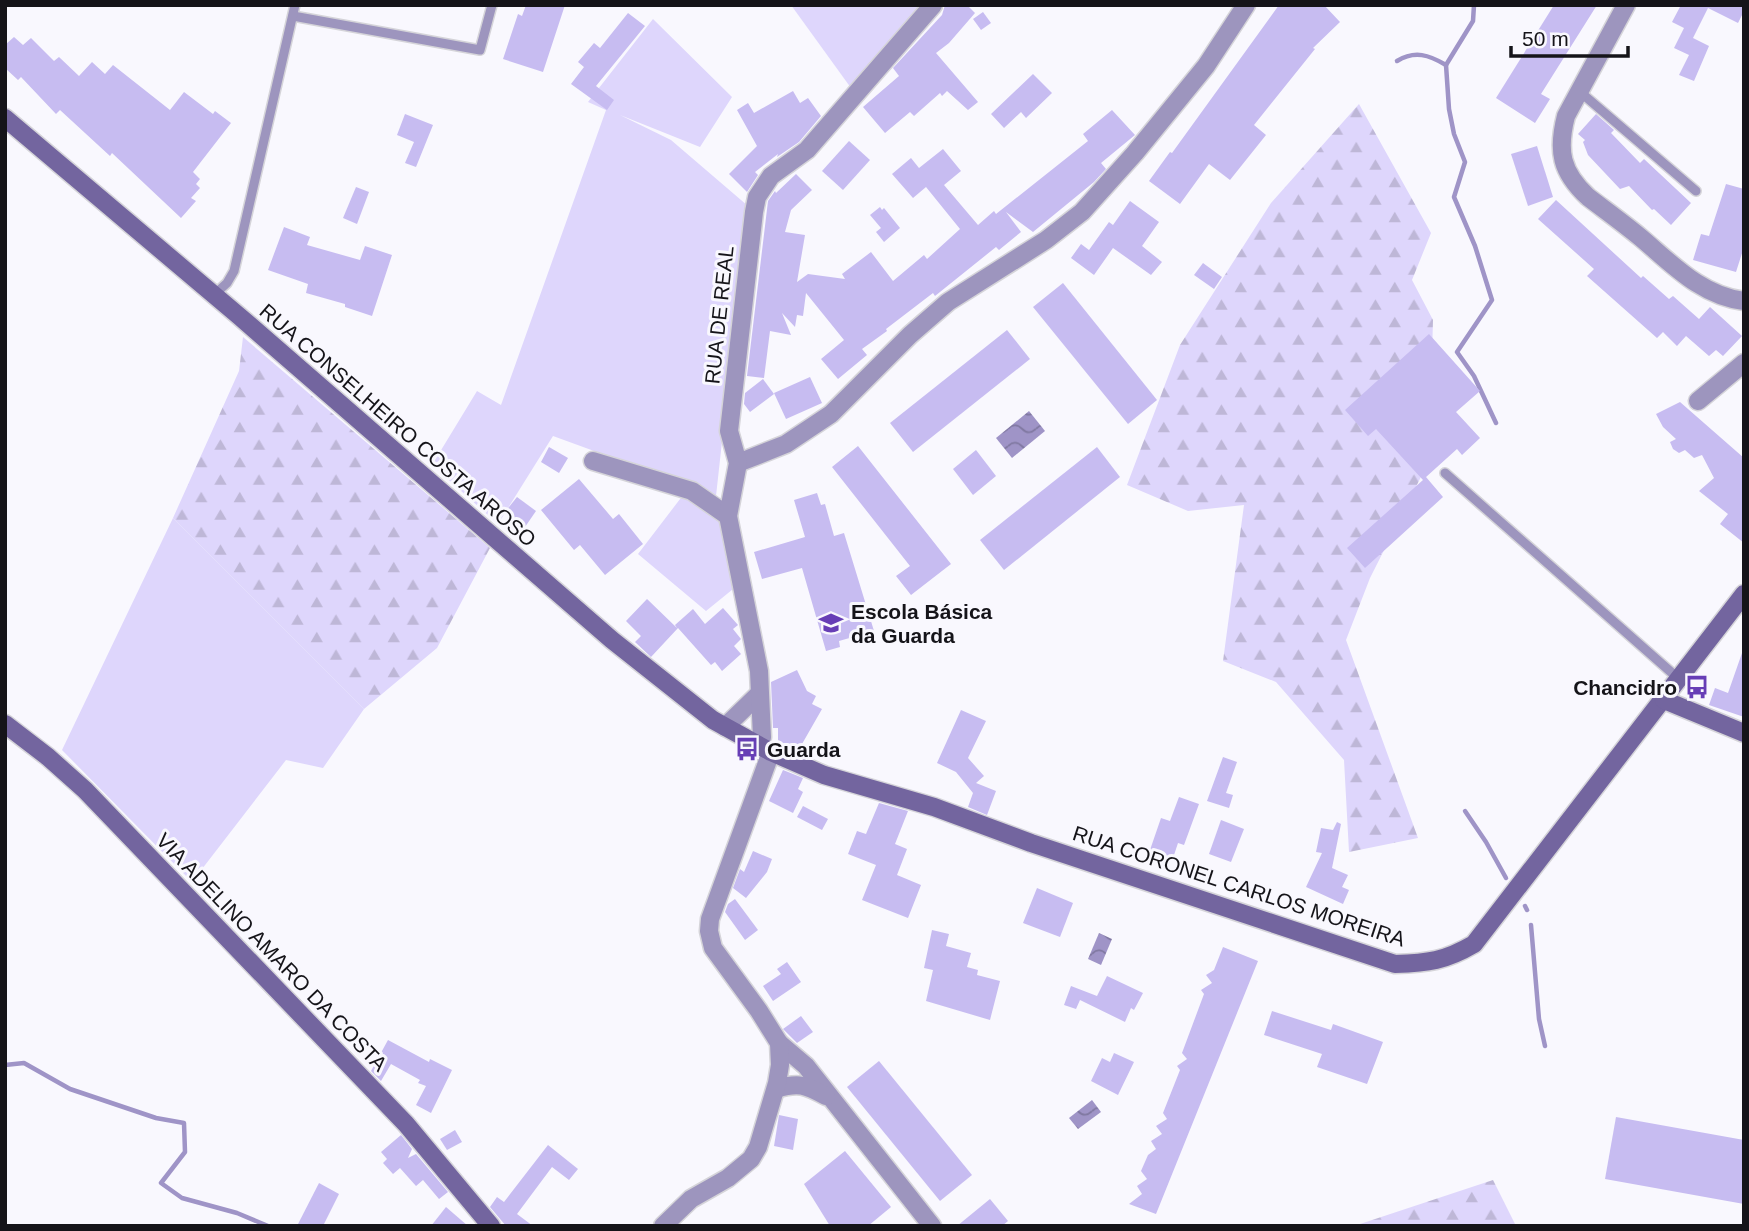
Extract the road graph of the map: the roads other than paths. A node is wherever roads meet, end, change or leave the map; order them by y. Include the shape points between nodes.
1 (295, 5) edge
2 (492, 5) edge
3 (933, 5) edge
4 (1246, 5) edge
5 (1626, 5) edge
6 (293, 16) junction
7 (1579, 91) junction
8 (5, 118) edge
9 (1696, 191) dead end
10 (214, 295) junction
11 (1744, 301) edge
12 (1744, 363) edge
13 (1698, 401) dead end
14 (593, 461) dead end
15 (738, 463) junction
16 (1445, 473) dead end
17 (728, 516) junction
18 (1744, 594) edge
19 (1680, 680) junction
20 (759, 694) junction
21 (1664, 700) junction
22 (5, 724) edge
23 (725, 727) junction
24 (1744, 733) edge
25 (765, 750) junction
26 (779, 1043) junction
27 (776, 1089) junction
28 (832, 1100) junction
29 (489, 1225) edge
30 (663, 1226) edge
31 (932, 1226) edge

1 - 6 lane
2 - 6 lane via 480,50
3 - 15 street, RUA DE REAL via 807,150 771,176 757,197 729,431
4 - 15 street via 1206,66 1082,212 948,302 831,414 786,444
5 - 7 street
6 - 10 lane via 234,271
7 - 9 lane
7 - 11 street via 1561,135 1566,170 1577,186 1707,290
8 - 10 main road, RUA CONSELHEIRO COSTA AROSO
10 - 23 main road, RUA CONSELHEIRO COSTA AROSO via 603,633
12 - 13 street
14 - 17 street via 692,491
15 - 17 street, RUA DE REAL
16 - 19 lane
17 - 20 street, RUA DE REAL via 759,671
18 - 19 main road, RUA CORONEL CARLOS MOREIRA
19 - 21 main road, RUA CORONEL CARLOS MOREIRA
20 - 23 street
20 - 25 street, RUA DE REAL
21 - 24 main road
21 - 25 main road, RUA CORONEL CARLOS MOREIRA via 1474,944 1451,957 1422,963 1395,964 1371,957 934,807 824,775
22 - 29 main road, VIA ADELINO AMARO DA COSTA via 103,808 406,1124
23 - 25 main road, RUA CONSELHEIRO COSTA AROSO
25 - 26 street, RUA DE REAL via 709,931 713,948
26 - 27 street
26 - 28 street, RUA DE REAL via 806,1066
27 - 28 street via 805,1085
27 - 30 street via 751,1160 691,1199
28 - 31 street, RUA DE REAL

